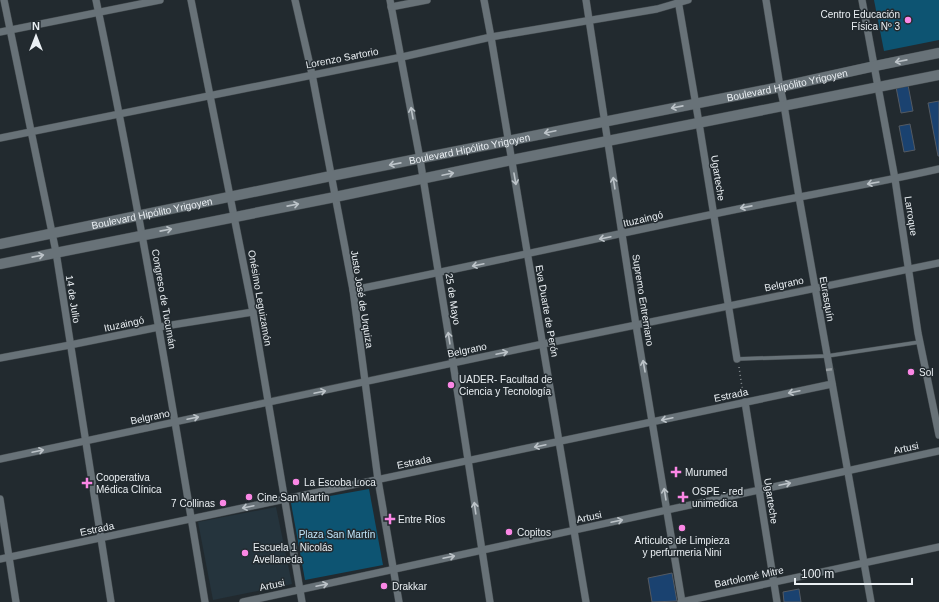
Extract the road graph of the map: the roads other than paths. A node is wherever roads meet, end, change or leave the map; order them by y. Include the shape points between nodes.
1 (4, 0) edge
2 (96, 0) edge
3 (160, 0) edge
4 (191, 0) edge
5 (295, 0) edge
6 (428, 0) edge
7 (484, 0) edge
8 (586, 0) edge
9 (688, 0) edge
10 (766, 0) edge
11 (862, 0) edge
12 (678, 2) edge
13 (391, 4) edge
14 (99, 13) junction
15 (590, 20) junction
16 (10, 30) junction
17 (0, 32) edge
18 (491, 37) junction
19 (939, 54) edge
20 (402, 57) junction
21 (875, 66) junction
22 (312, 74) junction
23 (939, 74) edge
24 (780, 87) junction
25 (878, 88) junction
26 (210, 96) junction
27 (696, 103) junction
28 (784, 105) junction
29 (120, 114) junction
30 (604, 121) junction
31 (699, 122) junction
32 (31, 132) junction
33 (0, 138) edge
34 (509, 141) junction
35 (608, 141) junction
36 (420, 159) junction
37 (512, 160) junction
38 (939, 169) edge
39 (331, 176) junction
40 (423, 179) junction
41 (895, 179) junction
42 (230, 197) junction
43 (336, 197) junction
44 (799, 197) junction
45 (713, 214) junction
46 (138, 216) junction
47 (234, 216) junction
48 (52, 234) junction
49 (622, 234) junction
50 (142, 235) junction
51 (0, 244) edge
52 (56, 252) junction
53 (528, 255) junction
54 (939, 263) edge
55 (0, 264) edge
56 (909, 270) junction
57 (439, 273) junction
58 (815, 287) junction
59 (353, 290) junction
60 (728, 306) junction
61 (253, 312) junction
62 (636, 325) junction
63 (159, 327) junction
64 (920, 342) junction
65 (543, 344) junction
66 (70, 345) junction
67 (827, 356) junction
68 (0, 358) edge
69 (737, 359) joint
70 (454, 364) junction
71 (364, 383) junction
72 (832, 384) junction
73 (745, 402) junction
74 (268, 403) junction
75 (175, 422) junction
76 (653, 422) junction
77 (939, 435) edge
78 (86, 441) junction
79 (559, 442) junction
80 (939, 451) edge
81 (0, 459) edge
82 (468, 461) junction
83 (848, 471) junction
84 (378, 480) junction
85 (759, 490) junction
86 (0, 499) edge
87 (284, 499) junction
88 (667, 510) junction
89 (191, 519) junction
90 (574, 530) junction
91 (101, 538) junction
92 (939, 547) edge
93 (481, 550) junction
94 (9, 557) junction
95 (0, 559) edge
96 (864, 562) junction
97 (393, 570) junction
98 (774, 582) junction
99 (300, 590) junction
100 (16, 602) edge
101 (111, 602) edge
102 (205, 602) edge
103 (243, 602) edge
104 (302, 602) edge
105 (399, 602) edge
106 (490, 602) edge
107 (586, 602) edge
108 (682, 602) edge
109 (777, 602) edge
110 (871, 602) edge

1 - 16 street, 14 de Julio
2 - 14 street, Congreso de Tucumán
3 - 14 street
4 - 26 street, Onésimo Leguizamón
5 - 22 street, Justo José de Urquiza
6 - 13 street
7 - 18 street, Eva Duarte de Perón
8 - 15 street, Supremo Entrerriano
9 - 12 street, Lorenzo Sartorio
10 - 24 street, Eurasquín
11 - 21 street, Larroque
12 - 15 street, Lorenzo Sartorio via 657,10
12 - 27 street, Ugarteche
13 - 20 street, 25 de Mayo
14 - 16 street
14 - 29 street, Congreso de Tucumán
15 - 18 street, Lorenzo Sartorio
15 - 30 street, Supremo Entrerriano
16 - 17 street
16 - 32 street, 14 de Julio
18 - 20 street, Lorenzo Sartorio
18 - 34 street, Eva Duarte de Perón
19 -> 21 main road, Boulevard Hipólito Yrigoyen
20 - 22 street, Lorenzo Sartorio
36 -> 20 street, 25 de Mayo
21 - 24 main road, Boulevard Hipólito Yrigoyen
21 - 25 street, Larroque
22 - 26 street, Lorenzo Sartorio
22 - 39 street, Justo José de Urquiza
23 - 25 main road, Boulevard Hipólito Yrigoyen
24 - 27 main road, Boulevard Hipólito Yrigoyen
24 - 28 street, Eurasquín
25 - 28 main road, Boulevard Hipólito Yrigoyen
25 - 41 street, Larroque
26 - 29 street, Lorenzo Sartorio
26 - 42 street, Onésimo Leguizamón
27 -> 30 main road, Boulevard Hipólito Yrigoyen
27 - 31 street, Ugarteche
28 - 31 main road, Boulevard Hipólito Yrigoyen
28 - 44 street, Eurasquín
29 - 32 street, Lorenzo Sartorio
29 - 46 street, Congreso de Tucumán
30 -> 34 main road, Boulevard Hipólito Yrigoyen
30 - 35 street, Supremo Entrerriano
31 - 35 main road, Boulevard Hipólito Yrigoyen
31 - 45 street, Ugarteche
32 - 33 street, Lorenzo Sartorio
32 - 48 street, 14 de Julio
34 - 36 main road, Boulevard Hipólito Yrigoyen
34 - 37 street, Eva Duarte de Perón
35 - 37 main road, Boulevard Hipólito Yrigoyen
49 -> 35 street, Supremo Entrerriano
36 -> 39 main road, Boulevard Hipólito Yrigoyen
36 - 40 street, 25 de Mayo
40 -> 37 main road, Boulevard Hipólito Yrigoyen
37 -> 53 street, Eva Duarte de Perón
38 - 41 street, Ituzaingó
39 - 42 main road, Boulevard Hipólito Yrigoyen
39 - 43 street, Justo José de Urquiza
40 - 43 main road, Boulevard Hipólito Yrigoyen
40 - 57 street, 25 de Mayo
41 -> 44 street, Ituzaingó
41 - 56 street, Larroque
42 - 46 main road, Boulevard Hipólito Yrigoyen
42 - 47 street, Onésimo Leguizamón
47 -> 43 main road, Boulevard Hipólito Yrigoyen
43 - 59 street, Justo José de Urquiza
44 -> 45 street, Ituzaingó
44 - 58 street, Eurasquín
45 - 49 street, Ituzaingó
45 - 60 street, Ugarteche
46 - 48 main road, Boulevard Hipólito Yrigoyen
46 - 50 street, Congreso de Tucumán
50 -> 47 main road, Boulevard Hipólito Yrigoyen
47 - 61 street, Onésimo Leguizamón
48 - 51 main road, Boulevard Hipólito Yrigoyen
48 - 52 street, 14 de Julio
49 -> 53 street, Ituzaingó
49 - 62 street, Supremo Entrerriano
50 - 52 main road, Boulevard Hipólito Yrigoyen
50 - 63 street, Congreso de Tucumán
55 -> 52 main road, Boulevard Hipólito Yrigoyen
52 - 66 street, 14 de Julio
53 -> 57 street, Ituzaingó
53 - 65 street, Eva Duarte de Perón
54 - 56 street, Belgrano
56 - 58 street, Belgrano
56 - 64 street, Larroque
57 - 59 street, Ituzaingó
70 -> 57 street, 25 de Mayo
58 - 60 street, Belgrano
58 - 67 street, Eurasquín
59 - 71 street, Justo José de Urquiza
60 - 62 street, Belgrano
60 - 69 street, Ugarteche
61 - 63 street, Ituzaingó
61 - 74 street, Onésimo Leguizamón
62 - 65 street, Belgrano
76 -> 62 street, Supremo Entrerriano
63 - 66 street, Ituzaingó
63 - 75 street, Congreso de Tucumán
64 - 67 lane
64 - 77 street, Larroque
70 -> 65 street, Belgrano
65 - 79 street, Eva Duarte de Perón
66 - 68 street, Ituzaingó
66 - 78 street, 14 de Julio
67 - 69 lane
67 - 72 street, Eurasquín
70 - 71 street, Belgrano
70 - 82 street, 25 de Mayo
74 -> 71 street, Belgrano
71 - 84 street, Justo José de Urquiza
72 -> 73 street, Estrada
72 - 83 street, Eurasquín
73 -> 76 street, Estrada
73 - 85 street, Ugarteche
75 -> 74 street, Belgrano
74 - 87 street, Onésimo Leguizamón
75 - 78 street, Belgrano
75 - 89 street, Congreso de Tucumán
76 - 79 street, Estrada
88 -> 76 street, Supremo Entrerriano
81 -> 78 street, Belgrano
78 - 91 street, 14 de Julio
79 -> 82 street, Estrada
79 - 90 street, Eva Duarte de Perón
80 - 83 street, Artusi
82 - 84 street, Estrada
93 -> 82 street, 25 de Mayo
85 -> 83 street, Artusi
83 - 96 street, Eurasquín
84 - 87 street, Estrada
84 - 97 street, Justo José de Urquiza
85 - 88 street, Artusi
85 - 98 street, Ugarteche
86 - 94 street
87 -> 89 street, Estrada
87 - 99 street, Onésimo Leguizamón
90 -> 88 street, Artusi
88 - 108 street, Supremo Entrerriano
89 - 91 street, Estrada
89 - 102 street, Congreso de Tucumán
90 - 93 street, Artusi
90 - 107 street, Eva Duarte de Perón
91 - 94 street, Estrada
91 - 101 street, 14 de Julio
92 - 96 street, Bartolomé Mitre
97 -> 93 street, Artusi
93 - 106 street, 25 de Mayo
94 - 95 street, Estrada
94 - 100 street
96 - 98 street, Bartolomé Mitre
96 - 110 street, Eurasquín
99 -> 97 street, Artusi
97 - 105 street, Justo José de Urquiza
98 - 108 street, Bartolomé Mitre
98 - 109 street, Ugarteche
99 - 103 street, Artusi
99 - 104 street, Onésimo Leguizamón

